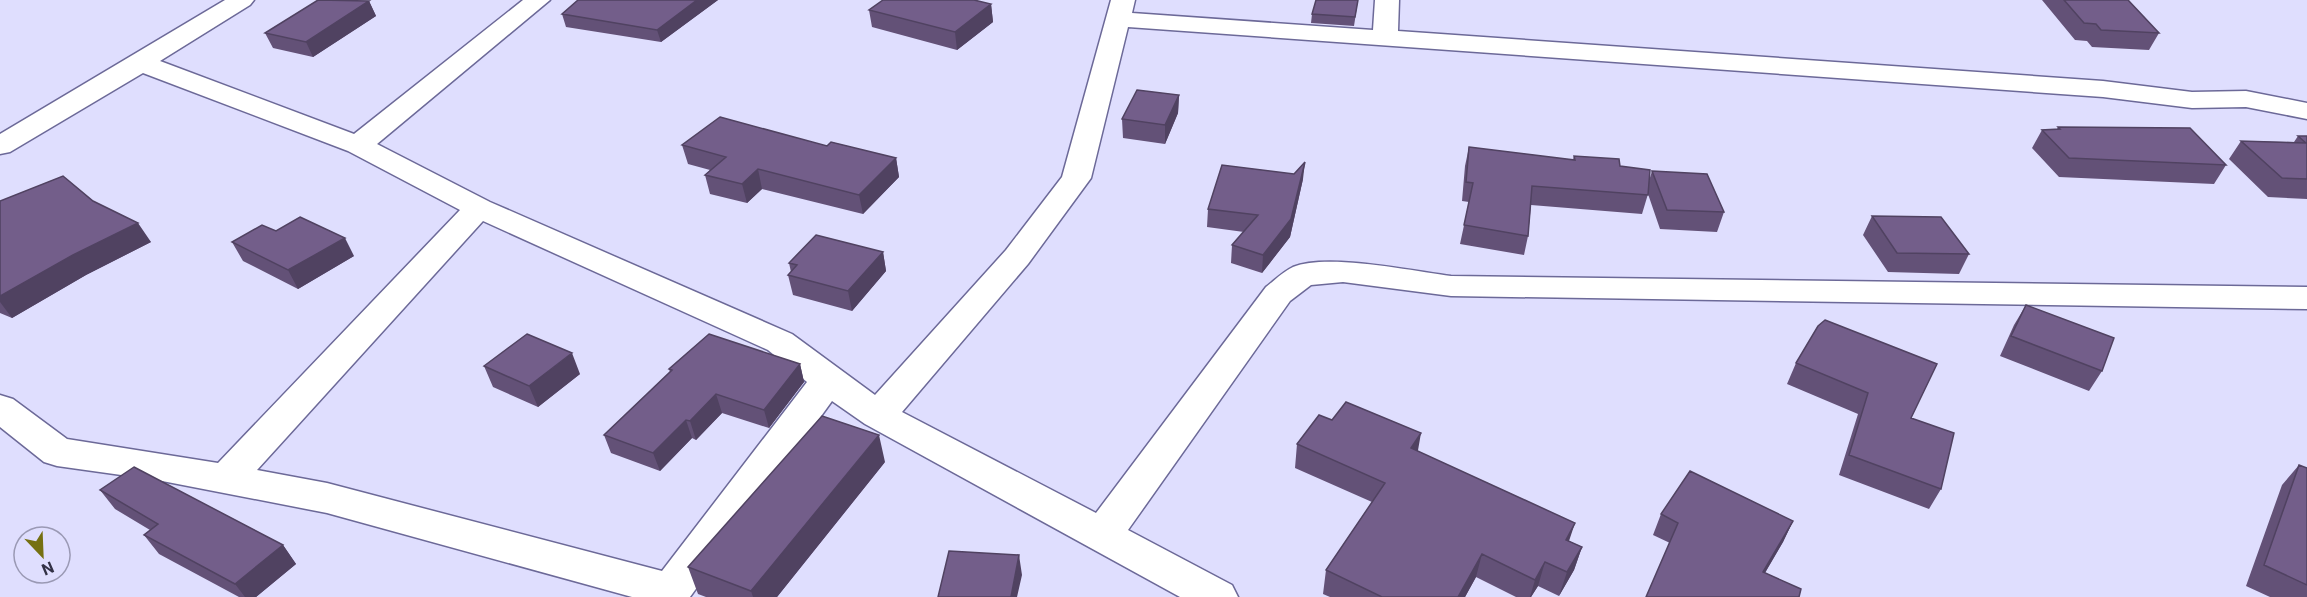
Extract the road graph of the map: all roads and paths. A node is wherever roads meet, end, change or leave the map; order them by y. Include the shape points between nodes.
1 (242, 0) edge
2 (538, 0) edge
3 (1387, 0) edge
4 (1121, 10) edge
5 (1385, 37) junction
6 (144, 61) junction
7 (2307, 111) edge
8 (358, 145) junction
9 (0, 146) edge
10 (479, 208) junction
11 (2307, 298) edge
12 (828, 380) junction
13 (0, 408) edge
14 (878, 415) junction
15 (226, 479) junction
16 (1102, 536) junction
17 (669, 594) edge
18 (1217, 597) edge

1 - 6 street
2 - 8 street
3 - 5 street
4 - 5 street
4 - 14 street via 1076,178 1017,257
5 - 7 street via 2103,90 2192,100 2246,99
6 - 8 street
6 - 9 street
8 - 10 street
10 - 12 street via 780,342
10 - 15 street
11 - 16 street via 1463,286 1343,272 1303,275 1278,294
12 - 14 street
12 - 17 street
13 - 15 street via 57,452
14 - 16 street
15 - 17 street via 327,498
16 - 18 street

